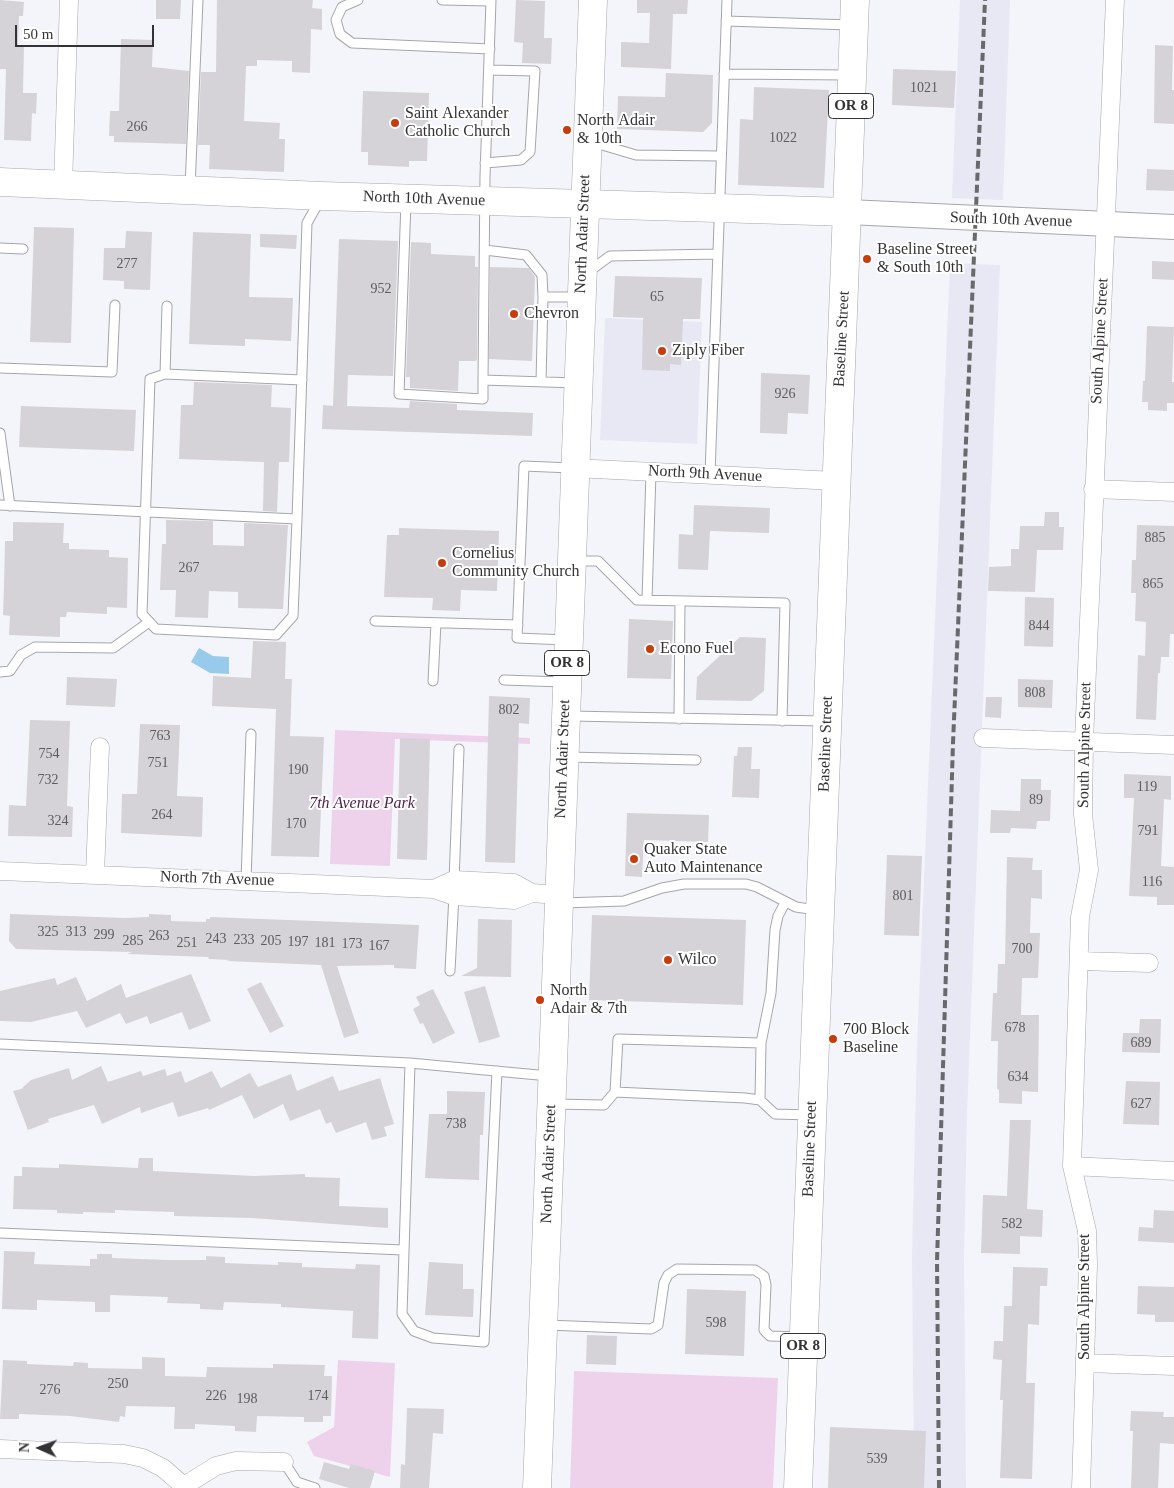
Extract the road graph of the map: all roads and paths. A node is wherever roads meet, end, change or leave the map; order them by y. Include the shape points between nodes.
1 (69, 0) edge
2 (198, 0) edge
3 (358, 0) edge
4 (442, 0) edge
5 (491, 0) edge
6 (593, 0) edge
7 (727, 0) edge
8 (1115, 0) edge
9 (854, 13) edge
10 (726, 21) junction
11 (490, 49) junction
12 (489, 70) junction
13 (724, 74) junction
14 (852, 76) junction
15 (586, 140) junction
16 (721, 156) junction
17 (485, 163) junction
18 (0, 182) edge
19 (63, 185) junction
20 (190, 190) junction
21 (322, 196) junction
22 (406, 198) junction
23 (486, 201) junction
24 (584, 204) junction
25 (719, 208) junction
26 (848, 212) junction
27 (1106, 224) junction
28 (1174, 227) edge
29 (0, 248) edge
30 (23, 249) dead end
31 (485, 250) junction
32 (718, 254) junction
33 (581, 287) junction
34 (543, 297) junction
35 (116, 305) dead end
36 (167, 306) dead end
37 (0, 368) edge
38 (165, 374) junction
39 (302, 380) junction
40 (483, 380) junction
41 (540, 382) junction
42 (577, 383) junction
43 (0, 433) edge
44 (574, 468) junction
45 (652, 472) junction
46 (710, 475) junction
47 (836, 481) junction
48 (1093, 489) junction
49 (1174, 492) edge
50 (5, 506) edge
51 (145, 513) junction
52 (297, 518) junction
53 (571, 560) junction
54 (647, 600) junction
55 (680, 601) junction
56 (375, 621) dead end
57 (149, 622) junction
58 (436, 623) junction
59 (518, 625) junction
60 (568, 640) junction
61 (0, 672) edge
62 (504, 680) dead end
63 (433, 681) dead end
64 (566, 682) junction
65 (564, 716) junction
66 (678, 719) junction
67 (782, 720) junction
68 (827, 721) junction
69 (251, 734) dead end
70 (983, 738) dead end
71 (1084, 741) junction
72 (1174, 745) edge
73 (100, 747) dead end
74 (459, 749) dead end
75 (563, 756) junction
76 (696, 760) dead end
77 (0, 871) edge
78 (95, 874) junction
79 (246, 881) junction
80 (454, 888) junction
81 (549, 897) junction
82 (785, 903) junction
83 (819, 910) junction
84 (1079, 961) junction
85 (1148, 963) dead end
86 (450, 971) dead end
87 (761, 1043) junction
88 (0, 1044) edge
89 (410, 1063) junction
90 (497, 1071) junction
91 (552, 1076) junction
92 (615, 1092) junction
93 (760, 1100) junction
94 (551, 1104) junction
95 (811, 1115) junction
96 (1072, 1166) junction
97 (1174, 1171) edge
98 (0, 1233) edge
99 (403, 1250) junction
100 (543, 1325) junction
101 (803, 1337) junction
102 (1085, 1363) junction
103 (1174, 1366) edge
104 (0, 1449) edge
105 (284, 1462) joint
106 (185, 1487) edge
107 (315, 1488) edge
108 (537, 1488) edge
109 (798, 1488) edge
110 (1081, 1488) edge

1 - 19 street
2 - 20 lane
3 - 11 lane via 342,7 336,20 340,34 352,43
4 - 5 lane
5 - 11 lane
6 - 15 main road, North Adair Street / OR 8
7 - 10 lane
8 - 27 street, South Alpine Street
9 - 10 lane
9 - 14 main road, Baseline Street / OR 8
10 - 13 lane
11 - 12 lane
12 - 17 lane
12 - 17 lane via 535,71 530,152 521,160
13 - 14 lane
13 - 16 lane
14 - 26 main road, Baseline Street / OR 8
15 - 16 lane via 636,155
15 - 24 main road, North Adair Street / OR 8
16 - 25 lane
17 - 23 lane
18 - 19 main road, North 10th Avenue
19 - 20 main road, North 10th Avenue
20 - 21 main road, North 10th Avenue
21 - 22 main road, North 10th Avenue
21 - 39 lane via 307,223
22 - 23 main road, North 10th Avenue
22 - 40 lane via 399,394 483,399
23 - 24 main road, North 10th Avenue
23 - 31 lane
24 - 25 main road, North 10th Avenue
24 - 33 main road, North Adair Street / OR 8
25 - 26 main road, North 10th Avenue
25 - 32 lane
26 - 27 main road, South 10th Avenue
26 - 47 main road, Baseline Street / OR 8
27 - 28 main road, South 10th Avenue
27 - 48 street, South Alpine Street
29 - 30 lane
31 - 34 lane via 526,255 542,275
31 - 40 lane
32 - 33 lane via 610,256
32 - 46 lane
33 - 34 lane
33 - 42 main road, North Adair Street / OR 8
34 - 41 lane
35 - 37 lane via 112,372
36 - 38 lane
38 - 39 lane
38 - 51 lane via 150,379
39 - 52 lane
40 - 41 lane
41 - 42 lane
42 - 44 main road, North Adair Street / OR 8
43 - 50 lane
44 - 45 street, North 9th Avenue
44 - 53 main road, North Adair Street / OR 8
44 - 59 lane via 524,466
45 - 46 street, North 9th Avenue
45 - 54 lane
46 - 47 street, North 9th Avenue
47 - 68 main road, Baseline Street / OR 8
48 - 49 street
48 - 71 street, South Alpine Street
50 - 51 lane
51 - 52 lane
51 - 57 lane via 142,614
52 - 57 lane via 293,616 276,635 156,630
53 - 54 lane via 598,562 638,600
53 - 60 main road, North Adair Street / OR 8
54 - 55 lane
55 - 66 lane
55 - 67 lane via 785,603
56 - 58 lane
57 - 61 lane via 113,648 35,647 21,655 10,672
58 - 59 lane
58 - 63 lane
59 - 60 lane via 517,638
60 - 64 main road, North Adair Street / OR 8
62 - 64 lane
64 - 65 main road, North Adair Street / OR 8
65 - 66 lane
65 - 75 main road, North Adair Street / OR 8
66 - 67 lane
67 - 68 lane
68 - 83 main road, Baseline Street / OR 8
69 - 79 lane
70 - 71 street
71 - 72 street
71 - 84 street, South Alpine Street via 1083,814 1089,870 1080,918
73 - 78 street
74 - 80 lane
75 - 76 lane
75 - 81 main road, North Adair Street / OR 8
77 - 78 street, North 7th Avenue
78 - 79 street, North 7th Avenue
79 - 80 street, North 7th Avenue
80 - 81 street, North 7th Avenue via 514,900
80 - 86 lane
81 - 82 lane via 624,901 684,884 746,884
81 - 91 main road, North Adair Street / OR 8
82 - 83 lane
82 - 87 lane via 775,930 771,993
83 - 95 main road, Baseline Street / OR 8
84 - 85 street
84 - 96 street, South Alpine Street
87 - 92 lane via 618,1039
87 - 93 lane
88 - 89 lane
89 - 90 lane
89 - 99 lane
90 - 91 lane
90 - 99 lane via 484,1342 433,1338 414,1331 402,1314
91 - 94 main road, North Adair Street / OR 8
92 - 93 lane
92 - 94 lane via 604,1105
93 - 95 lane via 775,1114
94 - 100 main road, North Adair Street / OR 8
95 - 101 main road, Baseline Street / OR 8
96 - 97 street
96 - 102 street, South Alpine Street via 1086,1231
98 - 99 lane
100 - 101 lane via 651,1329 658,1325 668,1274 678,1269 755,1270 764,1276 766,1285 764,1330 770,1336
100 - 108 main road, North Adair Street / OR 8
101 - 109 main road, Baseline Street / OR 8
102 - 103 street
102 - 110 street, South Alpine Street
104 - 106 street via 124,1454 143,1458 163,1468
105 - 106 street via 236,1461 216,1466
105 - 107 lane via 297,1482

